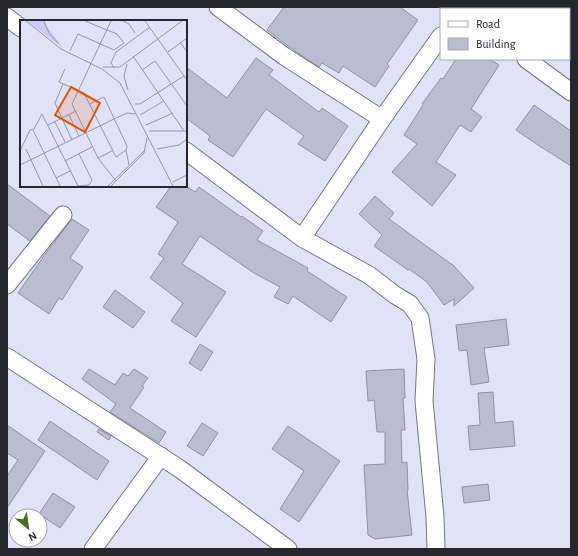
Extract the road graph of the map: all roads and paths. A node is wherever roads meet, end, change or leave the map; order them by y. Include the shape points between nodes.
1 (218, 7) edge
2 (7, 17) edge
3 (20, 27) edge
4 (440, 37) edge
5 (527, 60) edge
6 (571, 92) edge
7 (382, 119) junction
8 (187, 152) edge
9 (63, 215) dead end
10 (302, 238) junction
11 (7, 285) edge
12 (7, 357) edge
13 (161, 456) junction
14 (93, 549) edge
15 (288, 549) edge
16 (436, 549) edge

1 - 7 street via 284,56
2 - 3 street
4 - 7 street
5 - 6 street
7 - 10 street
8 - 10 street
9 - 11 street
10 - 16 street via 369,275 410,304 420,318 426,359 424,400
12 - 13 street
13 - 14 street
13 - 15 street

